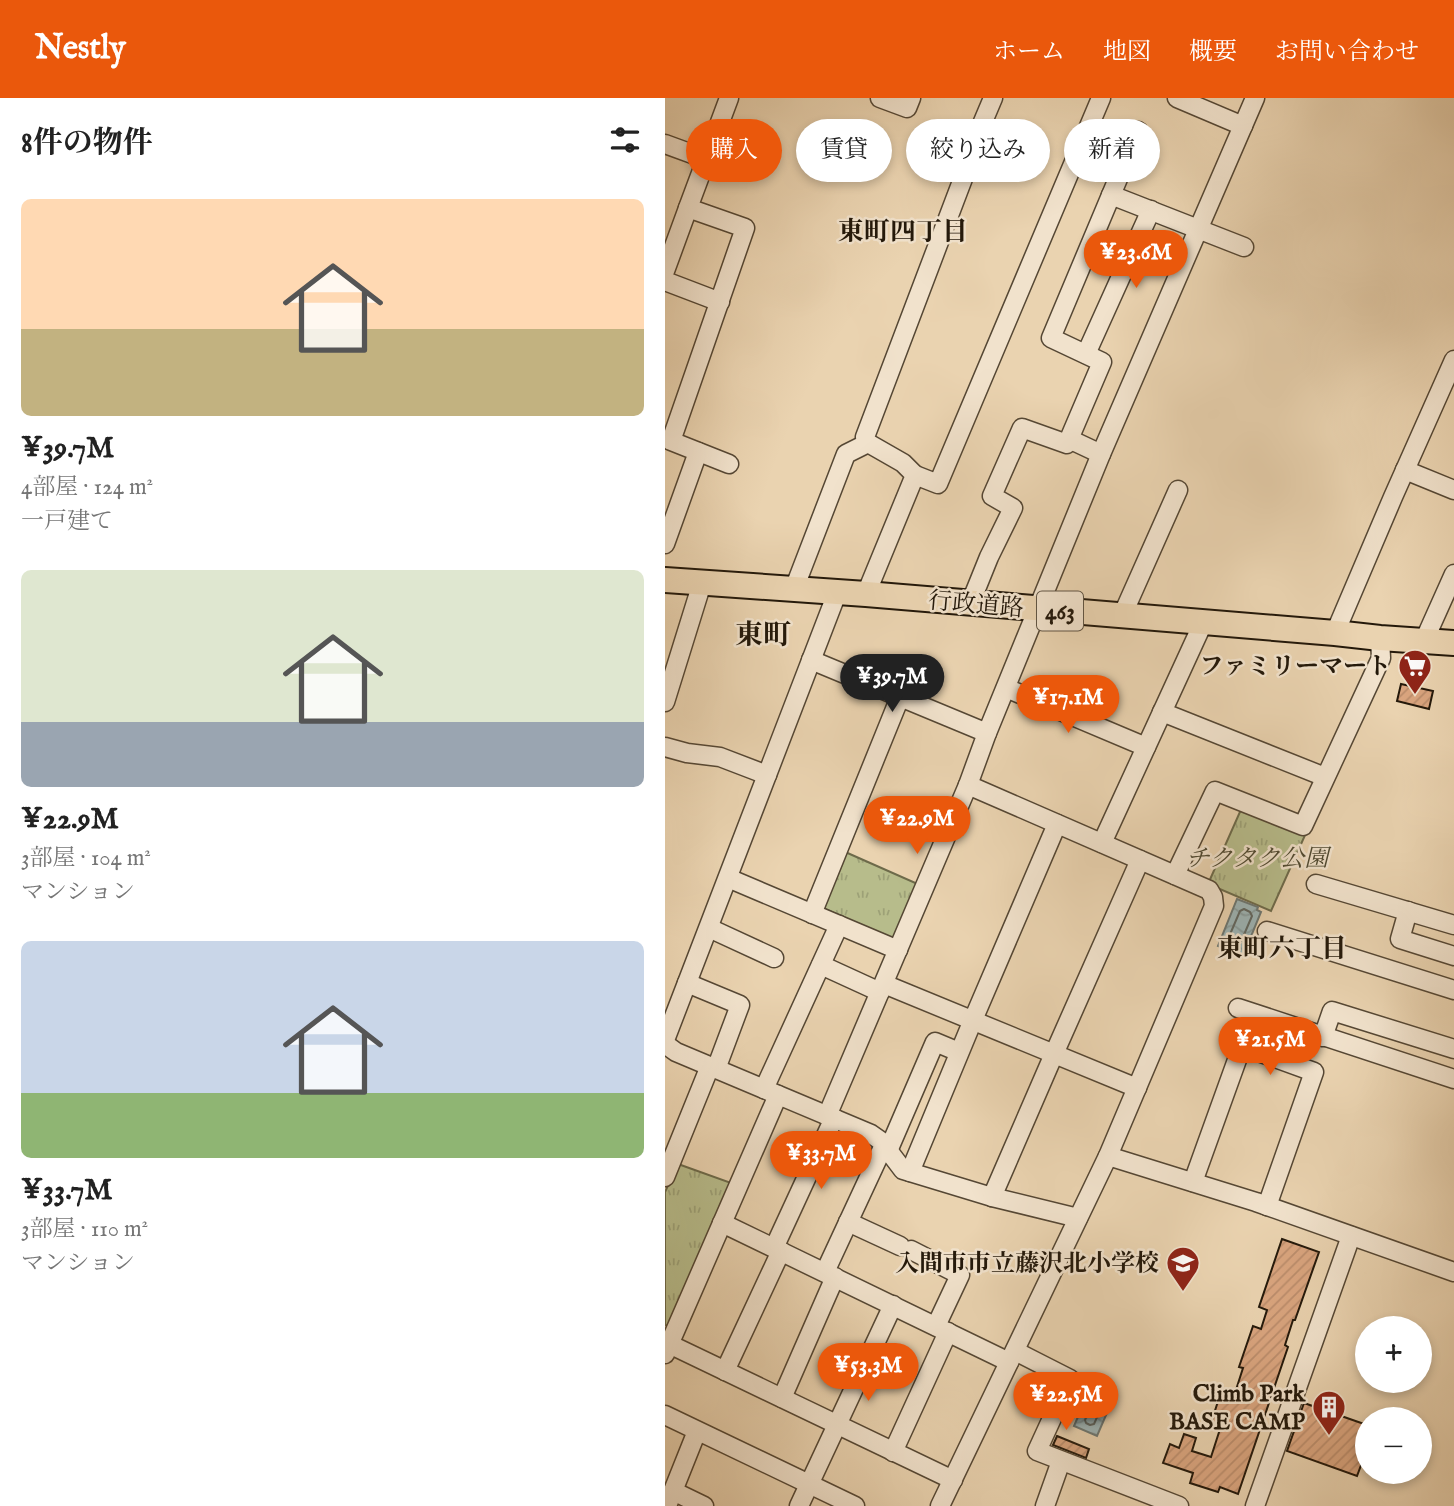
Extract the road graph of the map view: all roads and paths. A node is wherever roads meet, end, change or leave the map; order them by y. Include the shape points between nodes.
1 (729, 98) edge
2 (880, 98) edge
3 (911, 98) edge
4 (993, 98) edge
5 (1101, 98) edge
6 (1177, 98) edge
7 (1255, 98) edge
8 (721, 119) edge
9 (1243, 126) junction
10 (665, 144) edge
11 (686, 152) edge
12 (698, 182) edge
13 (1116, 182) edge
14 (1111, 195) junction
15 (688, 208) junction
16 (1151, 211) junction
17 (1198, 228) junction
18 (1244, 247) dead end
19 (665, 271) edge
20 (665, 281) edge
21 (720, 302) junction
22 (1086, 354) junction
23 (1454, 360) edge
24 (1069, 439) junction
25 (868, 443) junction
26 (698, 452) junction
27 (1101, 454) junction
28 (729, 464) dead end
29 (1405, 470) junction
30 (915, 475) junction
31 (1454, 490) edge
32 (1178, 491) dead end
33 (665, 544) edge
34 (1454, 574) edge
35 (665, 580) edge
36 (702, 583) junction
37 (795, 589) junction
38 (837, 593) junction
39 (866, 594) junction
40 (970, 604) junction
41 (1039, 609) junction
42 (1122, 616) junction
43 (1203, 623) junction
44 (1335, 633) junction
45 (1380, 638) junction
46 (1424, 641) junction
47 (1454, 642) edge
48 (811, 660) junction
49 (1006, 688) junction
50 (900, 697) junction
51 (665, 702) edge
52 (1162, 712) junction
53 (987, 733) junction
54 (665, 747) edge
55 (1146, 747) junction
56 (767, 775) junction
57 (1325, 778) junction
58 (968, 785) junction
59 (1057, 824) junction
60 (1102, 843) junction
61 (1140, 860) junction
62 (1175, 875) junction
63 (728, 878) junction
64 (1316, 884) dead end
65 (1408, 911) junction
66 (811, 914) junction
67 (839, 925) junction
68 (1454, 925) edge
69 (709, 929) junction
70 (1267, 932) dead end
71 (898, 950) junction
72 (1454, 956) edge
73 (774, 958) dead end
74 (821, 965) junction
75 (687, 984) junction
76 (882, 988) junction
77 (1454, 990) edge
78 (1238, 1008) dead end
79 (973, 1020) junction
80 (1323, 1037) junction
81 (665, 1042) edge
82 (1454, 1049) edge
83 (959, 1052) junction
84 (1054, 1054) junction
85 (713, 1067) junction
86 (1454, 1079) edge
87 (1137, 1088) junction
88 (771, 1092) junction
89 (830, 1117) junction
90 (886, 1148) junction
91 (1108, 1156) junction
92 (910, 1172) junction
93 (665, 1177) edge
94 (1193, 1182) junction
95 (992, 1197) junction
96 (1267, 1206) junction
97 (1078, 1218) junction
98 (848, 1222) junction
99 (722, 1223) junction
100 (1351, 1236) junction
101 (777, 1250) junction
102 (1454, 1272) edge
103 (830, 1275) junction
104 (893, 1305) junction
105 (942, 1329) junction
106 (667, 1349) edge
107 (1012, 1356) junction
108 (725, 1371) junction
109 (782, 1398) junction
110 (665, 1415) edge
111 (837, 1425) junction
112 (697, 1431) junction
113 (893, 1451) junction
114 (1061, 1461) junction
115 (953, 1480) junction
116 (808, 1484) junction
117 (670, 1499) edge
118 (704, 1506) edge
119 (799, 1506) edge
120 (855, 1506) edge
121 (940, 1506) edge
122 (1045, 1506) edge
123 (1179, 1506) edge
124 (1255, 1506) edge

1 - 8 street
2 - 3 street via 907,108
4 - 25 street via 865,437
5 - 30 street via 938,484
6 - 9 street
7 - 9 street
9 - 17 street
10 - 11 street
12 - 15 street
13 - 14 street
14 - 16 street
14 - 22 street via 1051,338
15 - 19 street
15 - 21 street via 745,228
16 - 17 street
16 - 22 street
17 - 18 street
17 - 27 street
20 - 21 street
21 - 26 street via 671,441
22 - 24 street via 1102,362
23 - 29 street
24 - 27 street
24 - 40 street via 1067,444 1022,428 992,496 1013,508
25 - 30 street
25 - 37 street via 846,454
26 - 28 street
26 - 33 street
27 - 41 street
29 - 31 street
29 - 44 street
30 - 39 street
32 - 42 street
34 - 46 street
35 - 36 highway, 行政道路 / 463
36 - 37 highway, 行政道路 / 463
36 - 51 street
37 - 38 highway, 行政道路 / 463
38 - 39 highway, 行政道路 / 463
38 - 48 street
39 - 40 highway, 行政道路 / 463
40 - 41 highway, 行政道路 / 463
41 - 42 highway, 行政道路 / 463
41 - 49 street
42 - 43 highway, 行政道路 / 463
43 - 44 highway, 行政道路 / 463
43 - 52 street
44 - 45 highway, 行政道路 / 463
45 - 46 highway, 行政道路 / 463
45 - 57 street via 1381,658
46 - 47 highway, 行政道路 / 463
48 - 50 street
48 - 56 street
49 - 53 street
49 - 55 street
50 - 53 street
50 - 66 street
52 - 55 street
52 - 57 street
53 - 58 street
54 - 56 street via 720,757
55 - 60 street
56 - 63 street
57 - 62 street via 1303,826 1215,792
58 - 59 street
58 - 71 street
59 - 60 street
59 - 79 street
60 - 61 street
61 - 62 street
61 - 84 street
62 - 87 street via 1209,890 1214,906
63 - 66 street
63 - 69 street
64 - 65 street
65 - 68 street
65 - 72 street via 1400,939
66 - 67 street
67 - 71 street
67 - 74 street
69 - 73 street
69 - 75 street
70 - 77 street
71 - 76 street
74 - 76 street
74 - 88 street
75 - 81 street
75 - 85 street via 740,1005
76 - 79 street
76 - 89 street
78 - 80 street
79 - 83 street
79 - 84 street
80 - 82 street via 1332,1011
80 - 86 street
81 - 85 street via 676,1052
83 - 90 street via 935,1042
83 - 92 street
84 - 87 street
84 - 95 street
85 - 88 street
85 - 93 street
87 - 91 street
88 - 89 street
88 - 99 street
89 - 90 street via 871,1134
89 - 101 street
90 - 92 street via 903,1170
90 - 98 street
91 - 94 street
91 - 97 street
92 - 95 street
94 - 96 street
94 - 96 street via 1242,1046 1314,1072
95 - 97 street
96 - 100 street
97 - 107 street
98 - 103 street
98 - 105 street via 960,1275
99 - 101 street
99 - 106 street
100 - 102 street
100 - 124 street
101 - 103 street
101 - 108 street
103 - 104 street
103 - 109 street
104 - 105 street
104 - 111 street
105 - 107 street
105 - 113 street
106 - 108 street
107 - 114 street via 1070,1379 1037,1451
107 - 115 street
108 - 109 street
109 - 111 street
110 - 112 street
111 - 113 street
111 - 116 street
112 - 116 street
112 - 117 street
113 - 115 street
114 - 122 street
114 - 123 street
115 - 121 street
116 - 119 street
116 - 120 street
117 - 118 street

